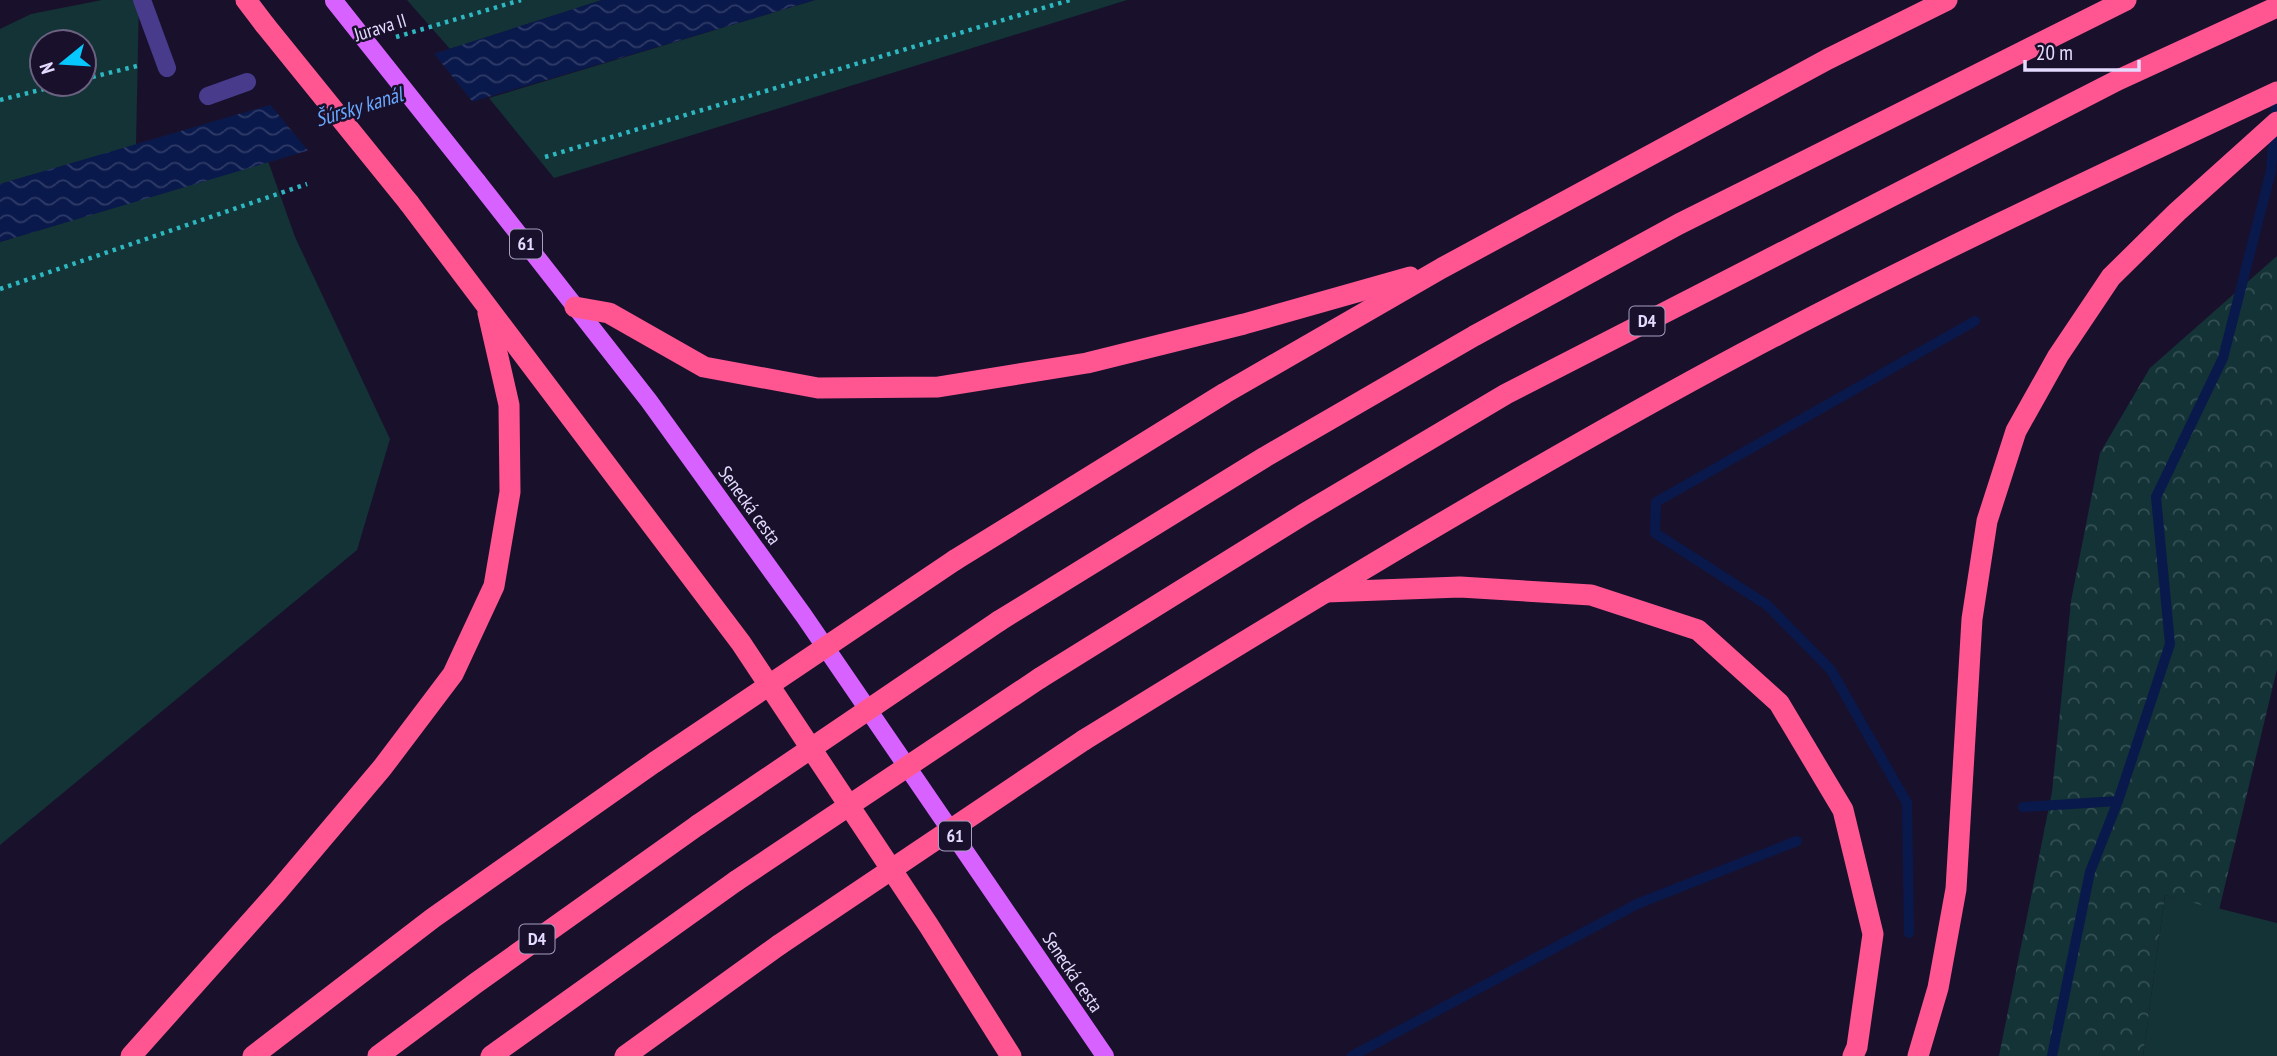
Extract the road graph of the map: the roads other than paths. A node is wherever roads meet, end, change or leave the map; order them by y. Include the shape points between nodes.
1 (142, 0) edge
2 (246, 0) edge
3 (1947, 0) edge
4 (2126, 0) edge
5 (333, 1) edge
6 (2277, 7) edge
7 (167, 68) dead end
8 (247, 82) dead end
9 (2277, 92) edge
10 (208, 96) dead end
11 (2277, 122) edge
12 (1443, 268) junction
13 (486, 304) junction
14 (575, 307) junction
15 (1324, 592) junction
16 (131, 1056) edge
17 (253, 1056) edge
18 (378, 1056) edge
19 (491, 1056) edge
20 (625, 1056) edge
21 (1011, 1056) edge
22 (1105, 1056) edge
23 (1853, 1056) edge
24 (1918, 1056) edge

1 - 7 lane
2 - 13 highway, bridge
3 - 12 highway via 1828,59
4 - 18 highway, D4, bridge via 1679,224 1265,457 999,621 698,825
5 - 14 main road, Senecká cesta / 61, bridge
6 - 19 highway, D4, bridge via 2118,80 1506,394 1040,678 736,881
8 - 10 lane
9 - 15 highway via 2014,216 1745,352
11 - 24 highway via 2111,277 2058,356 2016,431 1985,534 1972,620 1956,889 1938,988
12 - 14 highway via 1087,363 938,387 818,388 704,367 609,313
12 - 17 highway, bridge via 1225,393 956,560 433,918
13 - 16 highway via 509,405 510,492 494,586 453,674 382,768
13 - 21 highway via 741,643
14 - 22 main road, Senecká cesta / 61 via 804,615
15 - 20 highway, bridge via 1084,740 779,945
15 - 23 highway via 1460,587 1591,595 1698,630 1779,703 1843,810 1873,934

